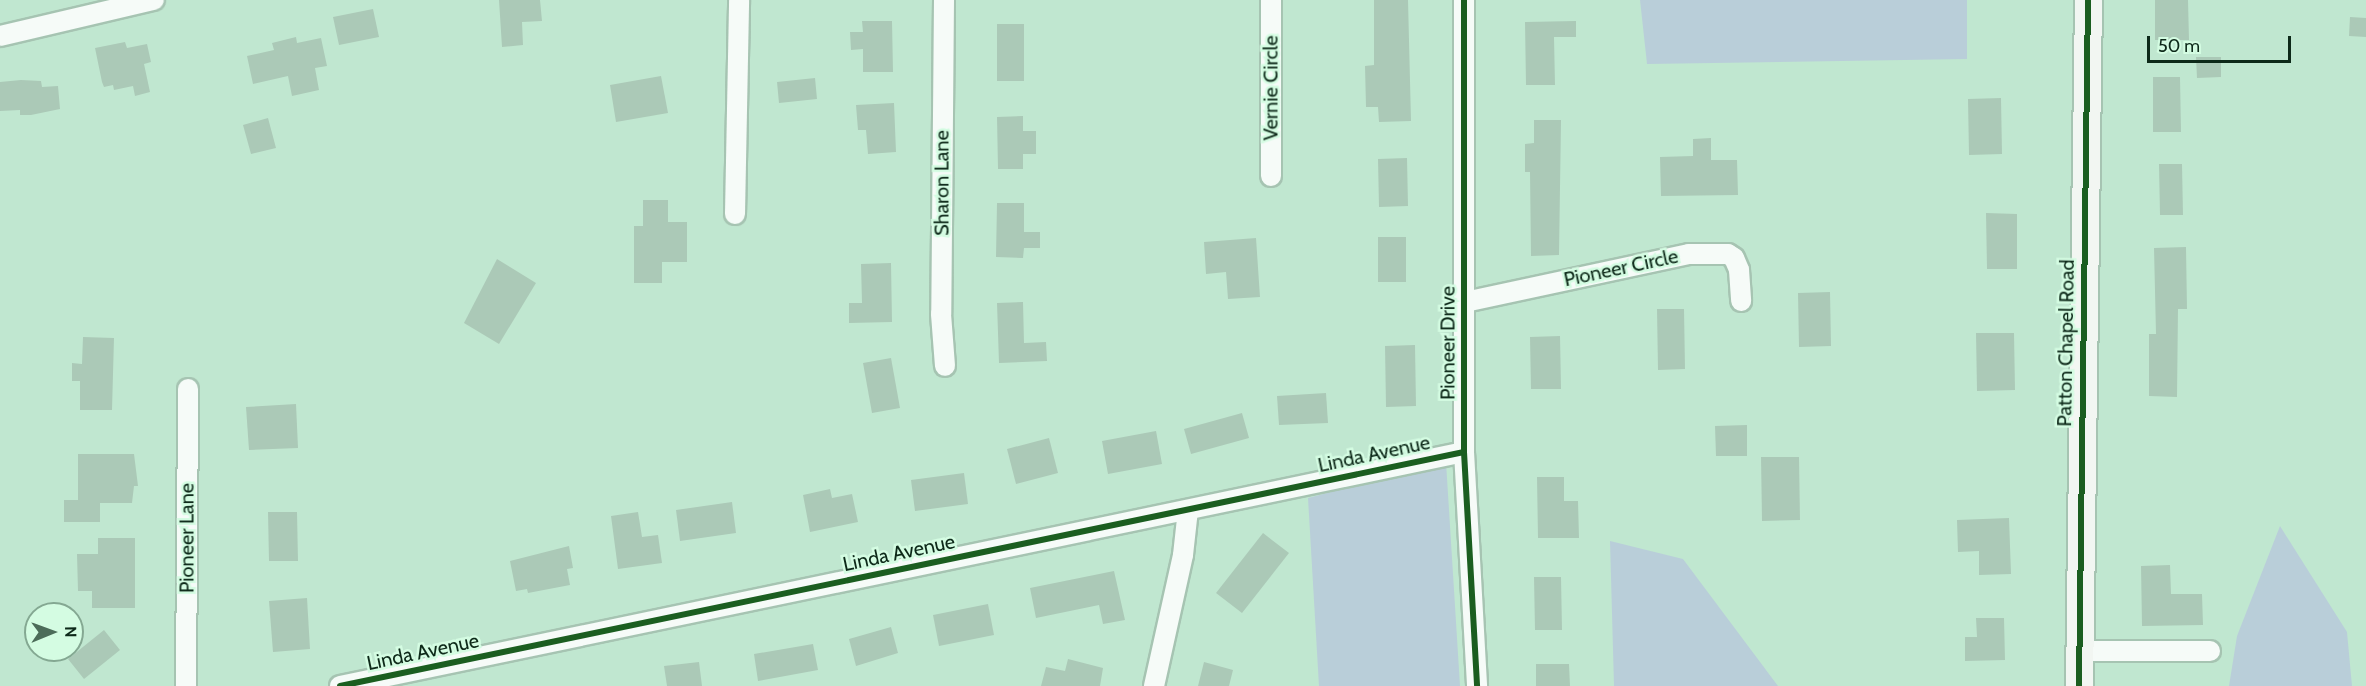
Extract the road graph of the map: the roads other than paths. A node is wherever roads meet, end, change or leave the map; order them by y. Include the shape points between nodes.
1 (154, 0) edge
2 (739, 0) edge
3 (944, 0) edge
4 (1271, 0) edge
5 (1464, 0) edge
6 (2088, 0) edge
7 (0, 36) edge
8 (1271, 176) dead end
9 (735, 213) dead end
10 (1741, 301) dead end
11 (1465, 302) junction
12 (945, 366) dead end
13 (188, 389) dead end
14 (1464, 452) junction
15 (1188, 510) junction
16 (2078, 651) junction
17 (2210, 651) dead end
18 (186, 686) edge
19 (340, 686) edge
20 (1154, 686) edge
21 (1477, 686) edge
22 (2079, 686) edge

1 - 7 street
2 - 9 street
3 - 12 street, Sharon Lane via 941,314
4 - 8 street, Vernie Circle
5 - 11 street, Pioneer Drive
6 - 16 street, Patton Chapel Road
10 - 11 street, Pioneer Circle via 1734,258 1728,254 1709,254 1655,259
11 - 14 street, Pioneer Drive
13 - 18 street, Pioneer Lane
14 - 15 street, Linda Avenue
14 - 21 street, Pioneer Drive
15 - 19 street, Linda Avenue
15 - 20 street via 1183,555
16 - 17 street
16 - 22 street, Patton Chapel Road

